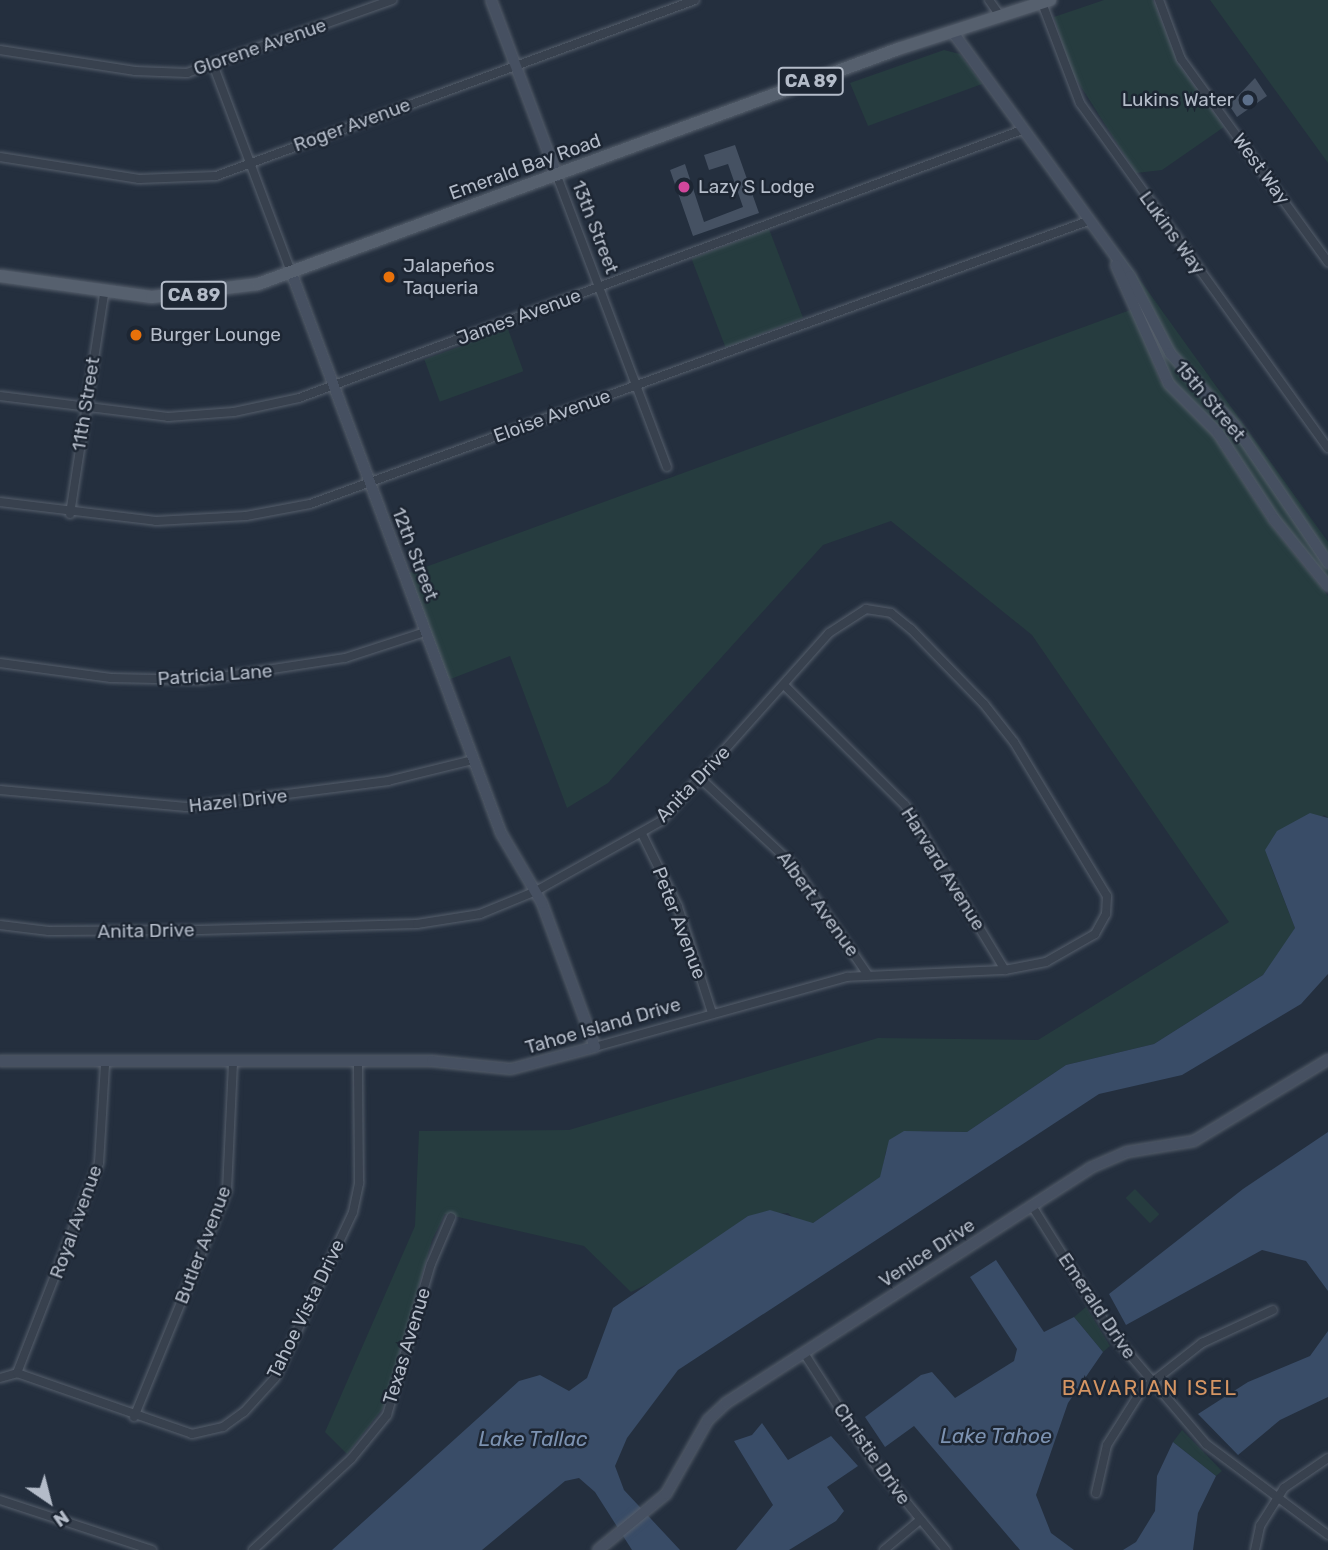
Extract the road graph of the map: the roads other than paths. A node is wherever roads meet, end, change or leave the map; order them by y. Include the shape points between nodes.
1 (392, 0) edge
2 (491, 0) edge
3 (695, 0) edge
4 (989, 0) edge
5 (1159, 0) edge
6 (1046, 1) edge
7 (1000, 16) junction
8 (952, 31) junction
9 (0, 50) edge
10 (516, 66) junction
11 (214, 67) junction
12 (1022, 130) junction
13 (0, 158) edge
14 (250, 167) junction
15 (557, 176) junction
16 (1088, 221) junction
17 (1114, 259) junction
18 (1328, 262) edge
19 (292, 274) junction
20 (0, 276) edge
21 (598, 287) junction
22 (104, 293) junction
23 (333, 386) junction
24 (635, 386) junction
25 (0, 396) edge
26 (85, 410) junction
27 (1328, 448) edge
28 (667, 467) dead end
29 (369, 484) junction
30 (0, 502) edge
31 (70, 514) junction
32 (1328, 562) edge
33 (1328, 586) edge
34 (425, 632) junction
35 (0, 663) edge
36 (784, 685) junction
37 (473, 760) junction
38 (701, 779) junction
39 (0, 790) edge
40 (642, 834) junction
41 (536, 891) junction
42 (1106, 914) joint
43 (0, 925) edge
44 (1005, 970) junction
45 (868, 975) junction
46 (712, 1013) junction
47 (594, 1047) junction
48 (1328, 1060) edge
49 (0, 1061) edge
50 (358, 1062) junction
51 (233, 1064) junction
52 (105, 1065) junction
53 (1032, 1206) junction
54 (451, 1217) dead end
55 (1273, 1310) dead end
56 (804, 1353) junction
57 (17, 1373) junction
58 (1, 1381) edge
59 (1151, 1381) junction
60 (134, 1417) junction
61 (1328, 1458) edge
62 (1096, 1493) dead end
63 (1276, 1499) junction
64 (0, 1500) edge
65 (920, 1520) junction
66 (1328, 1535) edge
67 (152, 1550) edge
68 (253, 1550) edge
69 (598, 1550) edge
70 (884, 1550) edge
71 (946, 1550) edge
72 (1255, 1550) edge

1 - 11 street, Glorene Avenue
2 - 10 street, 13th Street
3 - 10 street, Roger Avenue
4 - 7 street
5 - 18 street, West Way via 1181,59
6 - 7 main road, Emerald Bay Road / CA 89
6 - 27 street, Lukins Way via 1080,103
7 - 8 main road, Emerald Bay Road / CA 89
8 - 12 street, 15th Street
8 - 15 main road, Emerald Bay Road / CA 89
9 - 11 street, Glorene Avenue via 161,74
10 - 14 street, Roger Avenue
10 - 15 street, 13th Street
11 - 14 street, 12th Street
12 - 16 street, 15th Street
12 - 21 street, James Avenue
13 - 14 street, Roger Avenue via 180,180
14 - 19 street, 12th Street
15 - 19 main road, Emerald Bay Road / CA 89
15 - 21 street, 13th Street
16 - 17 street, 15th Street
16 - 24 street, Eloise Avenue
17 - 32 street, 15th Street via 1140,293 1170,353 1235,426
17 - 33 street, 15th Street via 1169,384 1218,433 1273,519
19 - 22 main road, Emerald Bay Road / CA 89 via 206,294
19 - 23 street, 12th Street
20 - 22 main road, Emerald Bay Road / CA 89
21 - 23 street, James Avenue
21 - 24 street, 13th Street
22 - 26 street, 11th Street
23 - 26 street, James Avenue via 234,412 150,416
23 - 29 street, 12th Street
24 - 28 street, 13th Street
24 - 29 street, Eloise Avenue
25 - 26 street, James Avenue
26 - 31 street, 11th Street
29 - 31 street, Eloise Avenue via 310,504 246,516 156,522
29 - 34 street, 12th Street
30 - 31 street, Eloise Avenue
34 - 35 street, Patricia Lane via 345,658 201,680 111,678
34 - 37 street, 12th Street
36 - 38 street, Anita Drive
36 - 42 street, Anita Drive via 840,622 866,609 891,613 933,650 1014,742 1096,871 1107,896
36 - 44 street, Harvard Avenue via 905,805
37 - 39 street, Hazel Drive via 388,781 186,807
37 - 41 street, 12th Street via 508,849
38 - 40 street, Anita Drive
38 - 45 street, Albert Avenue via 791,863
40 - 41 street, Anita Drive
40 - 46 street, Peter Avenue via 678,907
41 - 43 street, Anita Drive via 461,920 417,924 91,932
41 - 47 street, 12th Street
42 - 44 street, Tahoe Island Drive via 1095,934 1064,955
44 - 45 street, Tahoe Island Drive
45 - 46 street, Tahoe Island Drive via 823,982
46 - 47 street, Tahoe Island Drive
47 - 50 street, Tahoe Island Drive via 511,1069 432,1061
48 - 53 street, Venice Drive via 1212,1133 1178,1147 1111,1157
49 - 52 street, Tahoe Island Drive
50 - 51 street, Tahoe Island Drive
50 - 60 street, Tahoe Vista Drive via 357,1199 275,1378 244,1412 208,1432 174,1431
51 - 52 street, Tahoe Island Drive
51 - 60 street, Butler Avenue via 227,1190
52 - 57 street, Royal Avenue via 99,1163
53 - 56 street, Venice Drive
53 - 59 street, Emerald Drive via 1113,1335
54 - 68 street, Texas Avenue via 431,1264 387,1415 351,1459
55 - 59 street via 1202,1343
56 - 65 street, Christie Drive via 875,1464
56 - 69 street, Venice Drive via 708,1420 676,1480 649,1511
57 - 58 street
57 - 60 street, Tahoe Vista Drive
59 - 62 street via 1118,1423
59 - 63 street, Emerald Drive via 1221,1460
61 - 63 street via 1293,1479
63 - 66 street, Emerald Drive
63 - 72 street via 1260,1526
64 - 67 street
65 - 70 street
65 - 71 street, Christie Drive

